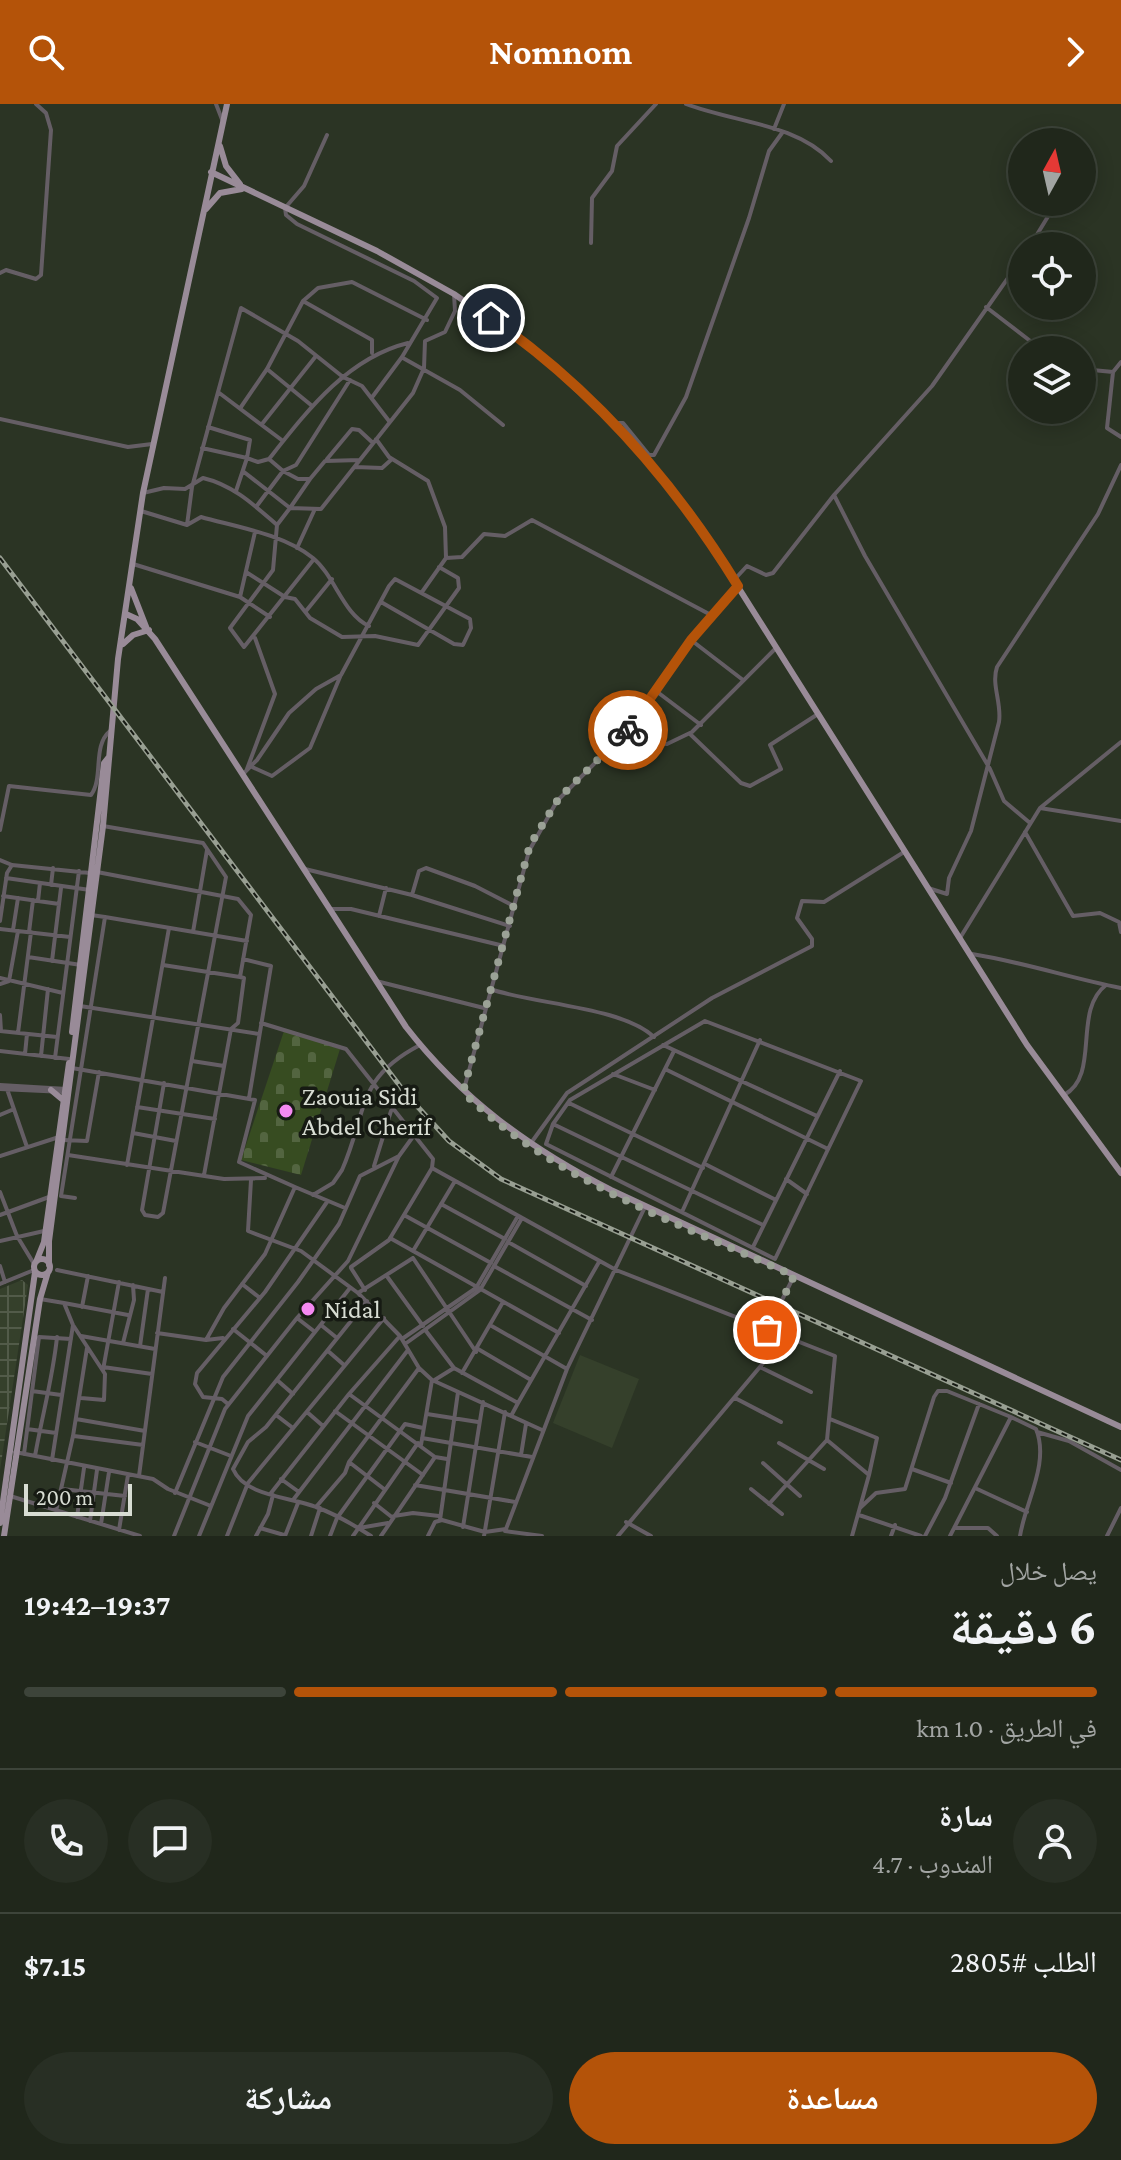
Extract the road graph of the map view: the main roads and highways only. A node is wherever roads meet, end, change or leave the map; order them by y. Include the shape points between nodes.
1 (227, 104) edge
2 (219, 140) junction
3 (211, 172) junction
4 (246, 190) junction
5 (202, 216) junction
6 (130, 586) junction
7 (126, 614) junction
8 (148, 630) junction
9 (120, 647) junction
10 (108, 758) junction
11 (94, 872) junction
12 (82, 966) junction
13 (66, 1090) junction
14 (1121, 1173) edge
15 (55, 1196) junction
16 (35, 1267) junction
17 (51, 1269) junction
18 (1121, 1427) edge
19 (17, 1452) junction
20 (0, 1523) edge
21 (4, 1536) edge

1 - 2 main road
2 - 3 main road
2 - 4 main road via 226,166
3 - 4 main road
3 - 5 main road
4 - 5 main road via 220,193
4 - 14 main road via 389,257 454,294 538,353 615,423 682,502 1061,1096
5 - 6 main road via 152,444
6 - 7 main road
6 - 8 main road
7 - 8 main road
7 - 9 main road
8 - 9 main road
8 - 18 main road via 374,980 420,1045 463,1092 530,1145 645,1207
9 - 10 main road
10 - 11 main road
10 - 11 main road
11 - 12 main road
11 - 12 main road
12 - 13 main road
12 - 13 main road
13 - 13 main road via 51,1088
13 - 15 main road
15 - 16 main road
15 - 17 main road
16 - 17 main road via 43,1275
16 - 17 main road via 43,1259
16 - 19 main road
17 - 19 main road via 40,1299
19 - 20 main road
19 - 21 main road

